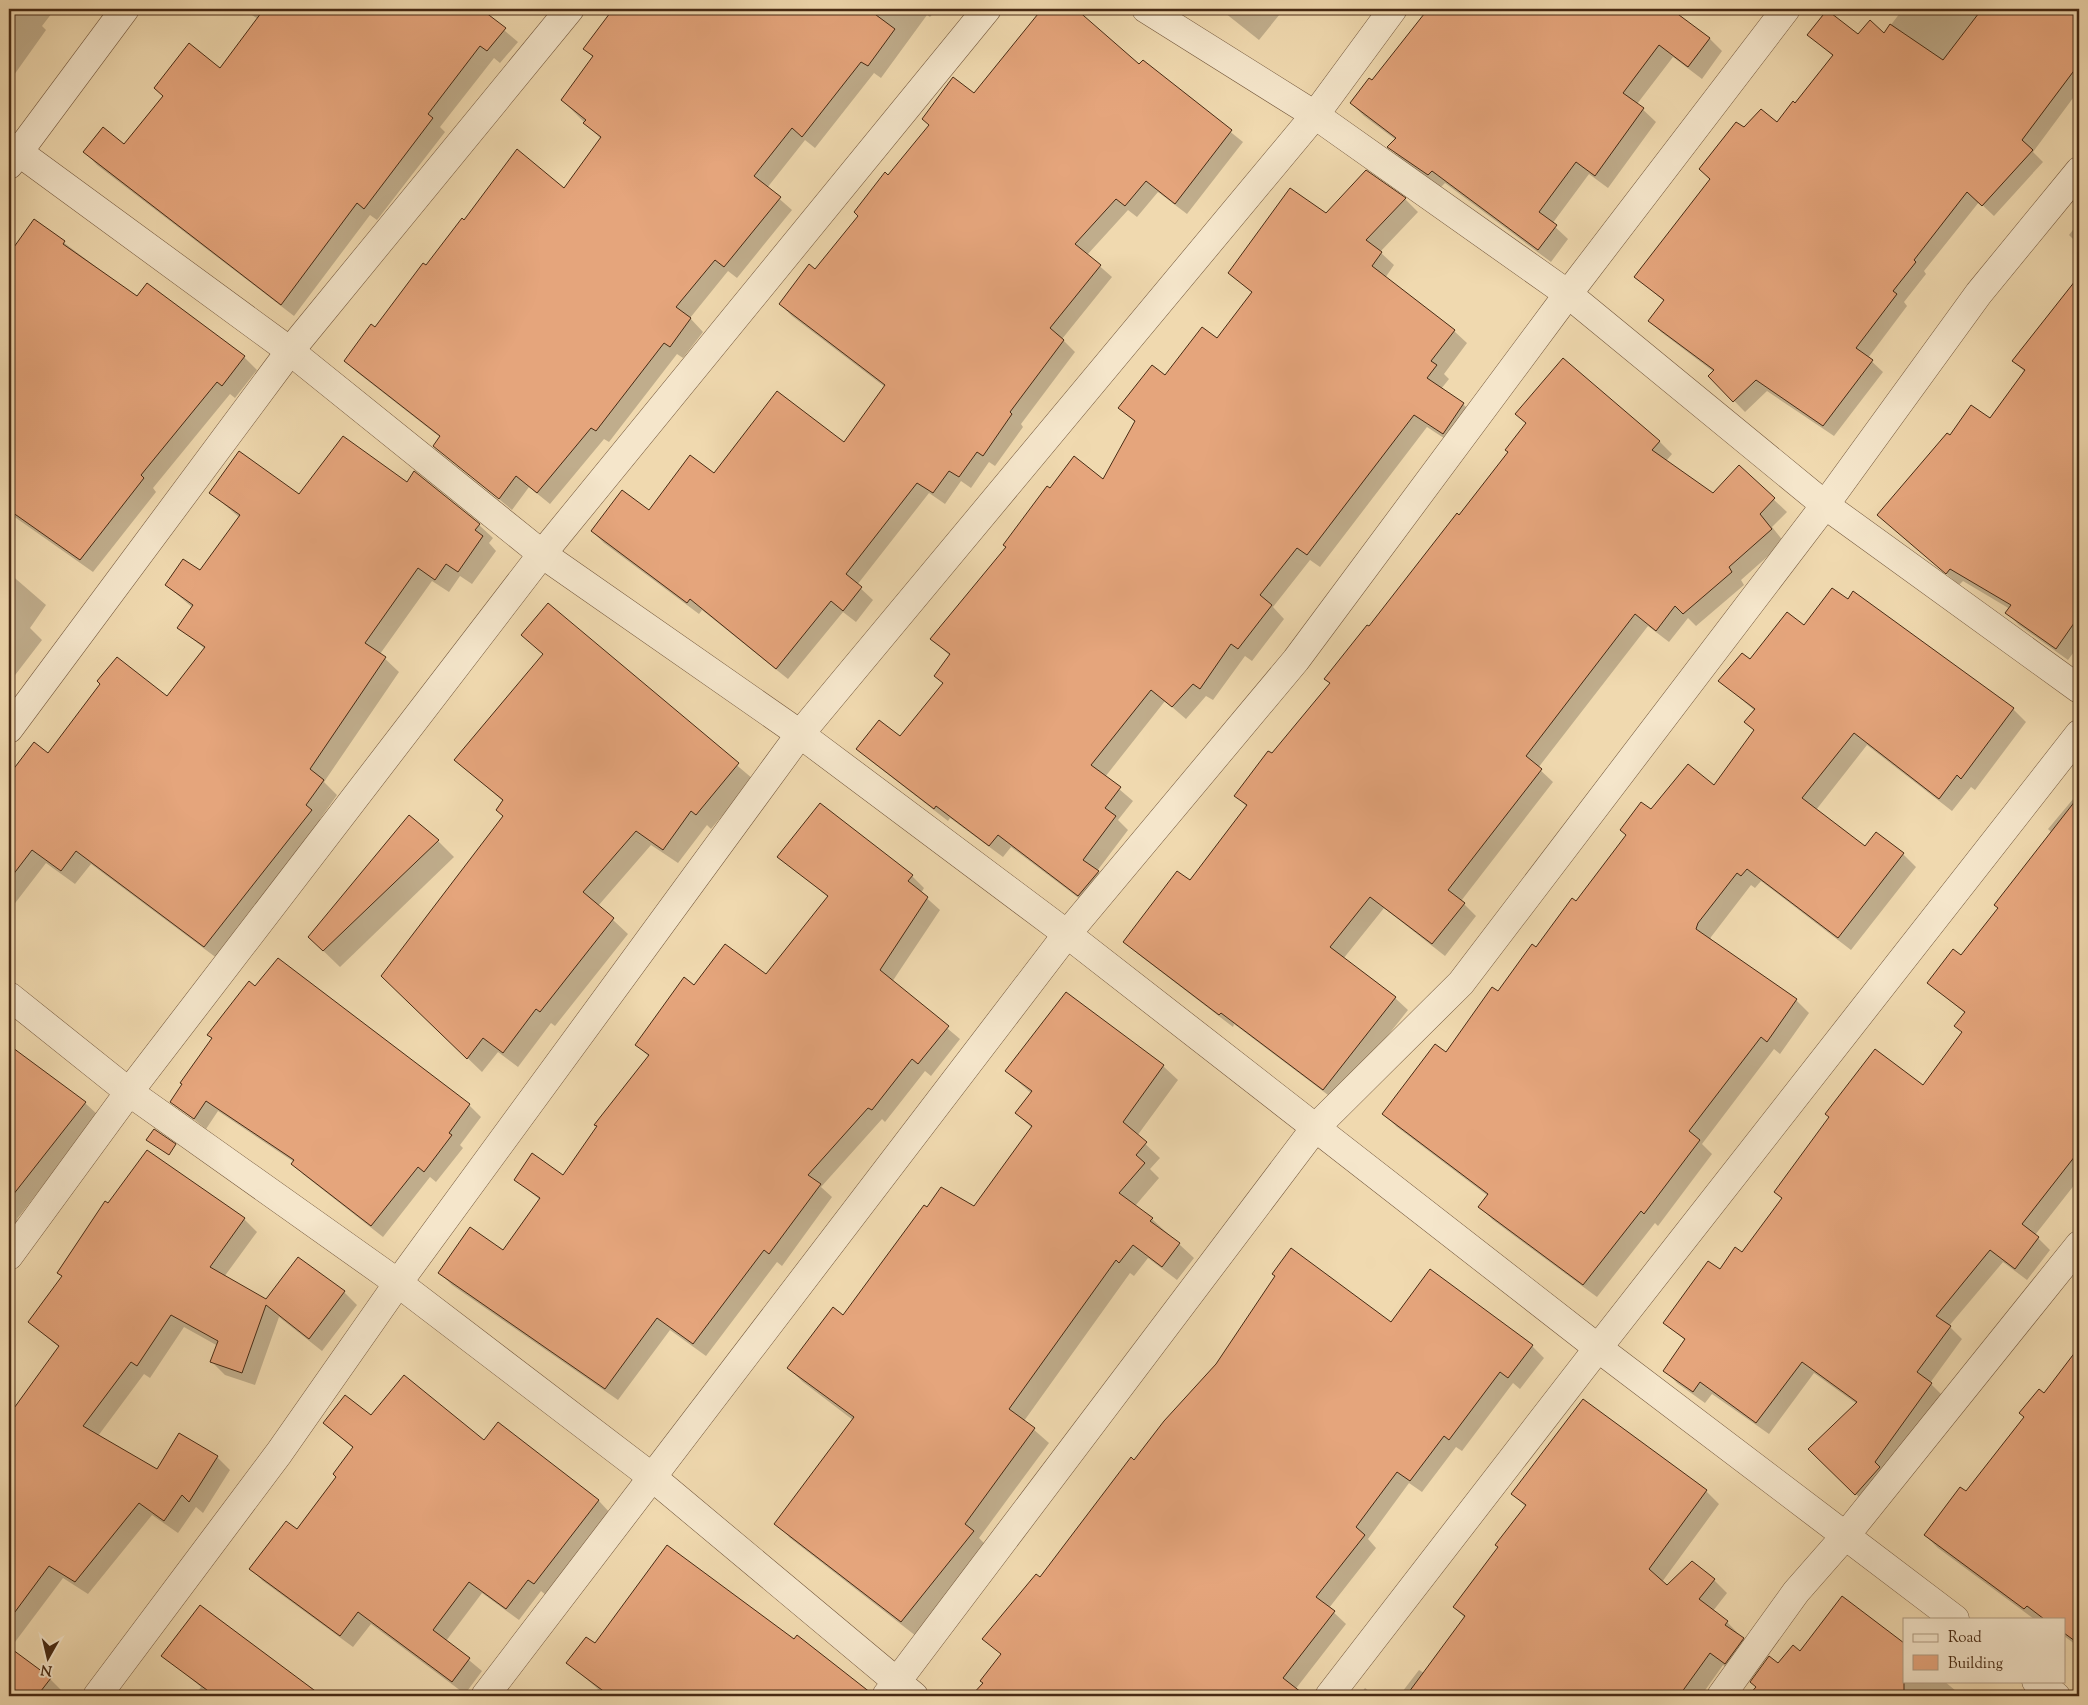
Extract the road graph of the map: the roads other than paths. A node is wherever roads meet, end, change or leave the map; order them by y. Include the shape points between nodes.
1 (125, 9) edge
2 (570, 9) edge
3 (987, 9) edge
4 (1146, 9) edge
5 (1392, 9) edge
6 (1786, 9) edge
7 (1315, 115) junction
8 (12, 154) edge
9 (2079, 171) edge
10 (1568, 294) junction
11 (290, 351) junction
12 (1825, 505) junction
13 (542, 554) junction
14 (2079, 689) edge
15 (9, 730) edge
16 (800, 734) junction
17 (2079, 734) edge
18 (1067, 934) junction
19 (9, 996) edge
20 (129, 1092) junction
21 (1315, 1128) junction
22 (2079, 1245) edge
23 (9, 1256) edge
24 (398, 1283) junction
25 (1598, 1348) junction
26 (652, 1477) junction
27 (1846, 1535) junction
28 (1954, 1618) edge
29 (2037, 1682) edge
30 (898, 1692) edge
31 (98, 1696) edge
32 (486, 1696) edge
33 (1329, 1696) edge
34 (1721, 1696) edge
35 (2056, 1696) edge

1 - 8 street
2 - 11 street
3 - 13 street
4 - 7 street
5 - 7 street
6 - 10 street
7 - 10 street
7 - 16 street
8 - 11 street
9 - 12 street via 1979,293
10 - 12 street
10 - 18 street via 1296,660
11 - 13 street
11 - 15 street
12 - 14 street
12 - 21 street via 1461,983
13 - 16 street
13 - 20 street
16 - 18 street
16 - 24 street
17 - 25 street
18 - 21 street
18 - 26 street
19 - 20 street
20 - 23 street
20 - 24 street
21 - 25 street
21 - 30 street
22 - 27 street
24 - 26 street
24 - 31 street via 279,1453
25 - 27 street
25 - 33 street
26 - 30 street
26 - 32 street
27 - 28 street
27 - 34 street via 1796,1592
29 - 35 street

